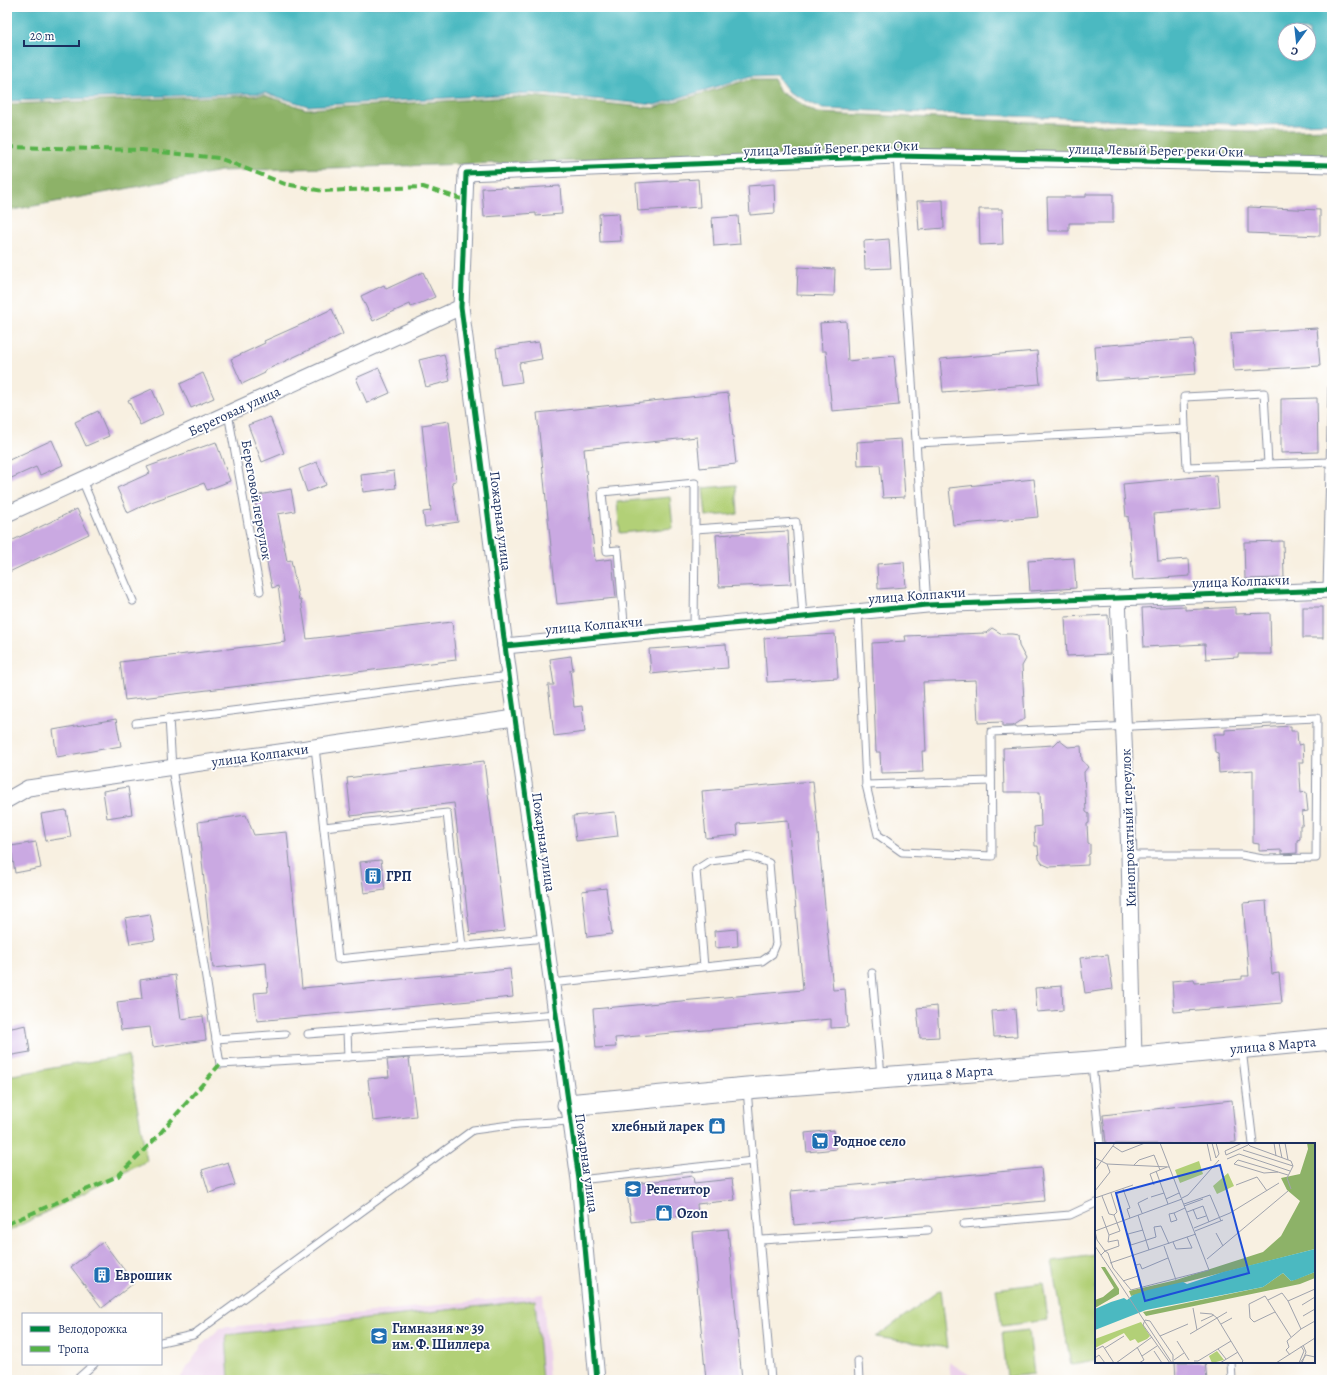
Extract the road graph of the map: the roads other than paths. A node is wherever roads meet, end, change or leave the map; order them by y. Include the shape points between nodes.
1 (897, 156) junction
2 (1332, 165) edge
3 (461, 307) junction
4 (1332, 388) edge
5 (228, 413) junction
6 (1185, 429) junction
7 (917, 443) junction
8 (1330, 462) junction
9 (1268, 464) junction
10 (82, 480) junction
11 (7, 514) edge
12 (695, 529) junction
13 (1330, 590) edge
14 (260, 591) dead end
15 (1118, 598) junction
16 (133, 601) dead end
17 (927, 605) junction
18 (858, 612) junction
19 (804, 617) junction
20 (694, 628) junction
21 (625, 635) junction
22 (505, 646) junction
23 (509, 676) junction
24 (169, 718) junction
25 (515, 718) junction
26 (136, 723) dead end
27 (1124, 726) junction
28 (315, 747) junction
29 (172, 768) junction
30 (991, 781) junction
31 (866, 785) junction
32 (7, 800) edge
33 (324, 827) junction
34 (1129, 855) junction
35 (545, 938) junction
36 (462, 946) junction
37 (704, 967) junction
38 (872, 973) dead end
39 (551, 983) junction
40 (556, 1014) junction
41 (346, 1031) junction
42 (285, 1034) dead end
43 (308, 1034) dead end
44 (216, 1039) junction
45 (1332, 1039) edge
46 (560, 1045) junction
47 (1242, 1047) junction
48 (348, 1057) junction
49 (1134, 1058) junction
50 (1092, 1062) junction
51 (881, 1078) junction
52 (747, 1088) junction
53 (569, 1113) junction
54 (1100, 1143) edge
55 (1254, 1143) edge
56 (753, 1161) junction
57 (579, 1180) junction
58 (1095, 1203) edge
59 (964, 1224) dead end
60 (928, 1230) dead end
61 (760, 1240) junction
62 (162, 1342) edge
63 (858, 1361) dead end
64 (1231, 1363) edge
65 (93, 1365) edge
66 (76, 1380) edge
67 (597, 1380) edge
68 (771, 1380) edge
69 (859, 1380) edge
70 (1232, 1380) edge

1 - 2 street, улица Левый Берег реки Оки
1 - 3 street, улица Левый Берег реки Оки via 466,172
1 - 7 lane
3 - 5 street, Береговая улица
3 - 22 street, Пожарная улица
4 - 8 lane
5 - 10 street, Береговая улица
5 - 14 lane, Береговой переулок
6 - 7 lane
6 - 9 lane via 1187,467
6 - 9 lane via 1184,397 1264,394
7 - 17 lane
8 - 9 lane
8 - 13 lane
10 - 11 street, Береговая улица
10 - 16 lane
12 - 19 lane via 796,522
12 - 20 lane
12 - 21 lane via 695,483 602,492 607,551 618,550
13 - 15 street, улица Колпакчи
15 - 17 street, улица Колпакчи
15 - 27 street, Кинопрокатный переулок
17 - 18 street, улица Колпакчи
18 - 19 street, улица Колпакчи
18 - 31 lane
19 - 20 street, улица Колпакчи
20 - 21 street, улица Колпакчи
21 - 22 street, улица Колпакчи
22 - 23 street, Пожарная улица
23 - 24 lane
23 - 25 street, Пожарная улица
24 - 26 lane
24 - 29 lane
25 - 28 street, улица Колпакчи
25 - 35 street, Пожарная улица
27 - 30 lane via 991,732
27 - 34 street, Кинопрокатный переулок
27 - 34 lane via 1317,718 1316,858
28 - 29 street, улица Колпакчи
28 - 33 lane
29 - 32 street, улица Колпакчи via 28,788
29 - 44 lane
30 - 31 lane
30 - 31 lane via 992,856 902,852 878,835
33 - 36 lane via 338,959
33 - 36 lane via 447,813
34 - 49 street, Кинопрокатный переулок
35 - 36 lane
35 - 39 street, Пожарная улица
37 - 37 lane via 762,961 772,954 776,944 769,863 750,856 710,861 696,870
37 - 39 lane
38 - 51 lane
39 - 40 street, Пожарная улица
40 - 41 lane
40 - 46 street, Пожарная улица
41 - 43 lane
41 - 48 lane
42 - 44 lane
44 - 48 lane via 220,1064
45 - 47 street, улица 8 Марта
46 - 48 lane
46 - 53 street, Пожарная улица
47 - 49 street, улица 8 Марта
47 - 55 lane
49 - 50 street, улица 8 Марта
50 - 51 street, улица 8 Марта
50 - 54 lane
51 - 52 street, улица 8 Марта
52 - 53 street, улица 8 Марта
52 - 56 lane
53 - 57 street, Пожарная улица
53 - 62 lane via 473,1130 193,1335
56 - 57 lane
56 - 61 lane
57 - 67 street, Пожарная улица
58 - 59 lane via 1070,1215
60 - 61 lane
61 - 68 lane
63 - 69 lane
64 - 70 lane
65 - 66 lane

